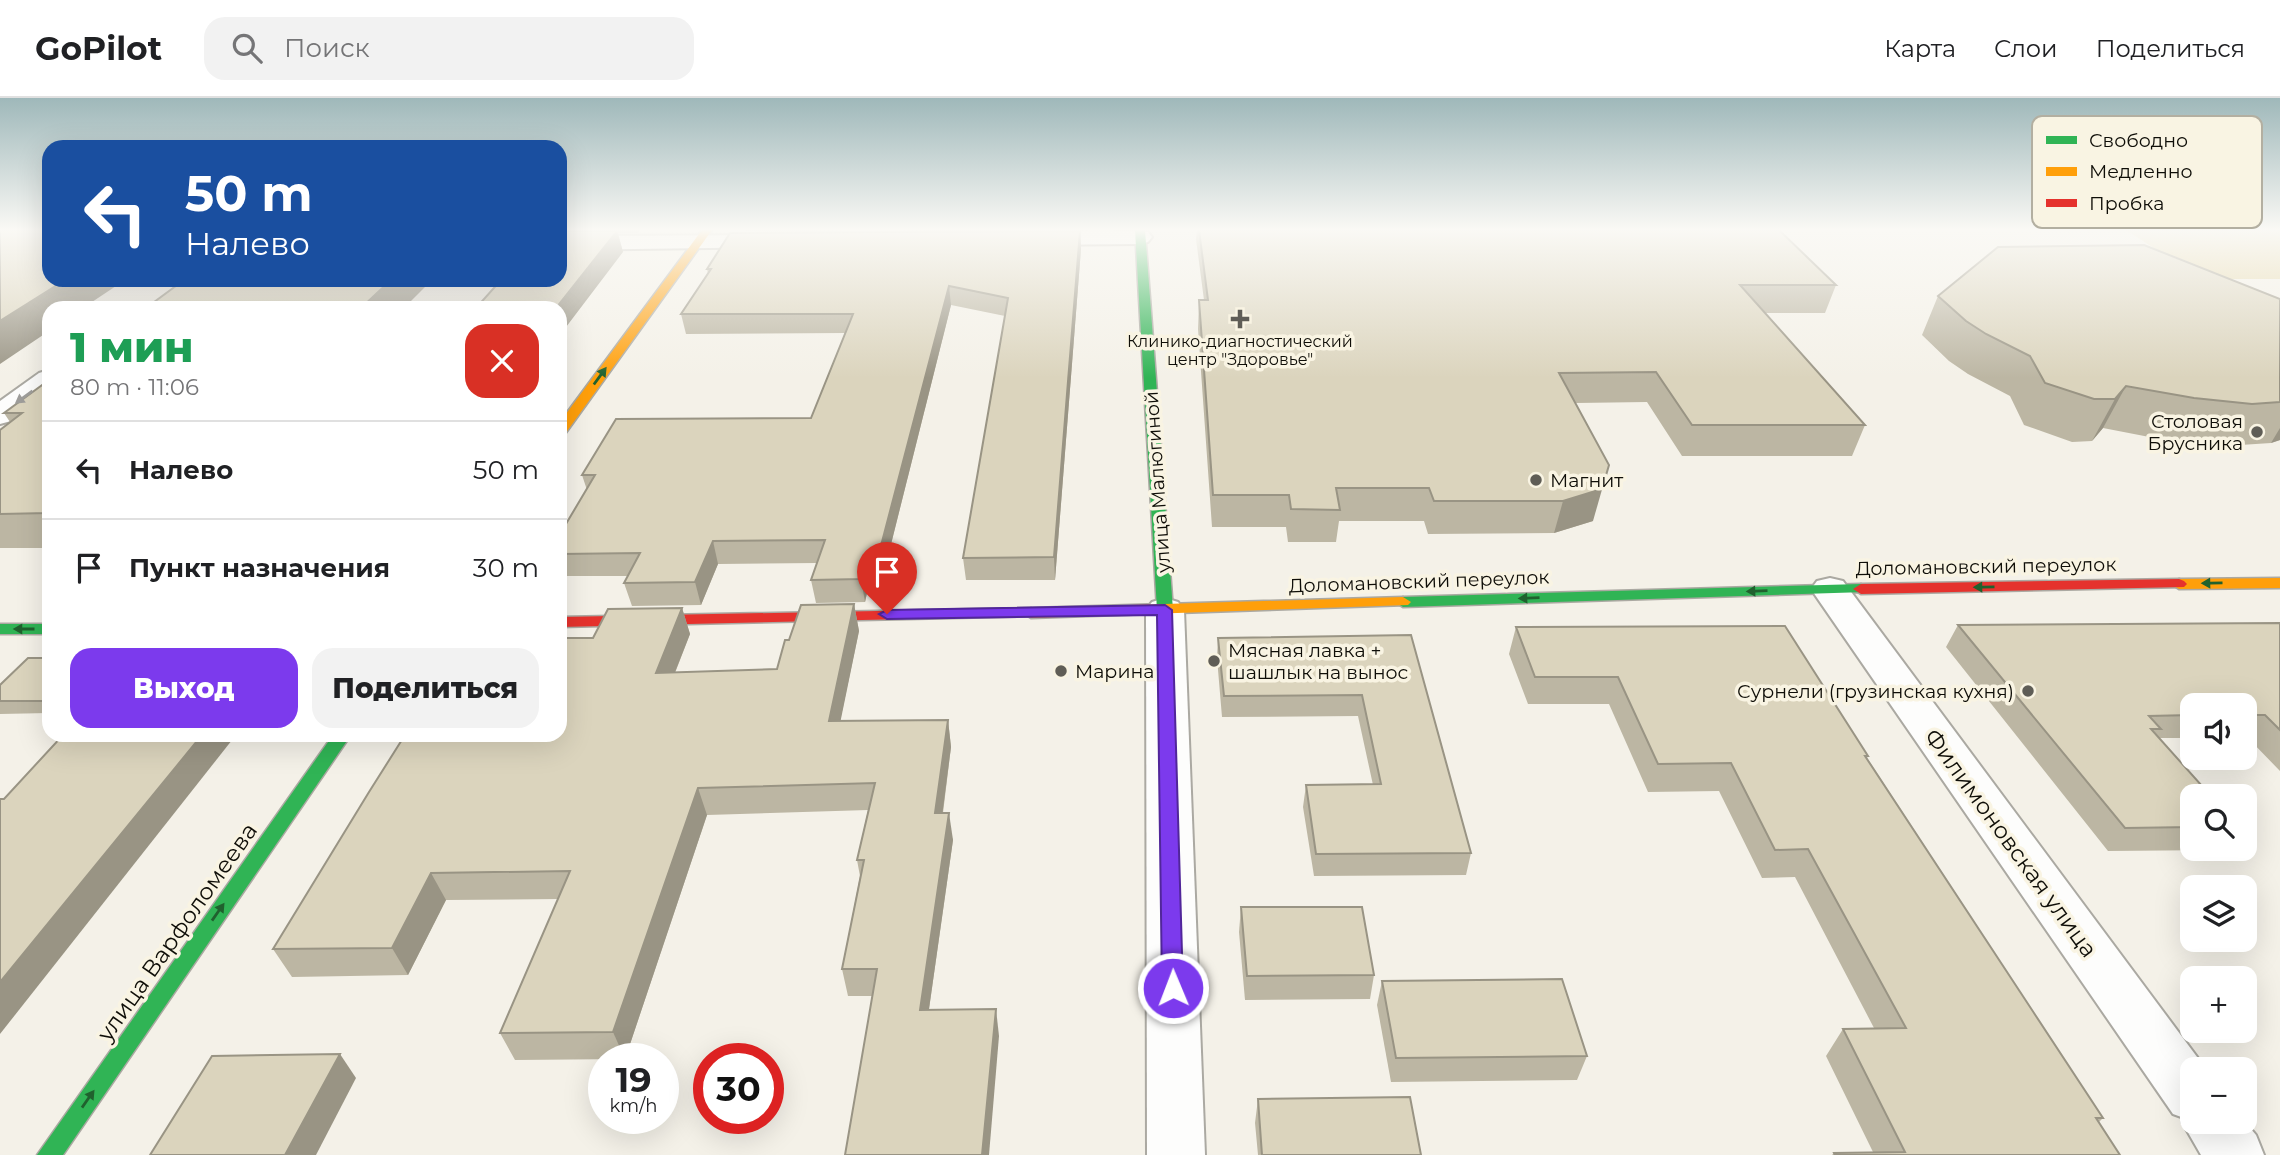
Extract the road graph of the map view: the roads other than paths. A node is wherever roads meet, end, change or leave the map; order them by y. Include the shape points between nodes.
1 (670, 279) edge
2 (1143, 279) edge
3 (42, 384) edge
4 (0, 415) edge
5 (567, 421) edge
6 (2280, 583) edge
7 (1830, 589) junction
8 (1165, 610) junction
9 (567, 622) edge
10 (0, 629) edge
11 (42, 629) edge
12 (337, 742) edge
13 (2180, 1078) edge
14 (2220, 1134) edge
15 (49, 1155) edge
16 (1176, 1155) edge
17 (2235, 1155) edge

5 -> 1 main road
2 - 8 main road, улица Малюгиной
3 -> 4 street
6 -> 7 main road, Доломановский переулок
7 -> 8 main road, Доломановский переулок
7 - 13 street, Филимоновская улица
8 - 9 main road, Доломановский переулок
8 - 16 street, улица Малюгиной
11 -> 10 main road
15 -> 12 main road, улица Варфоломеева
14 - 17 street

